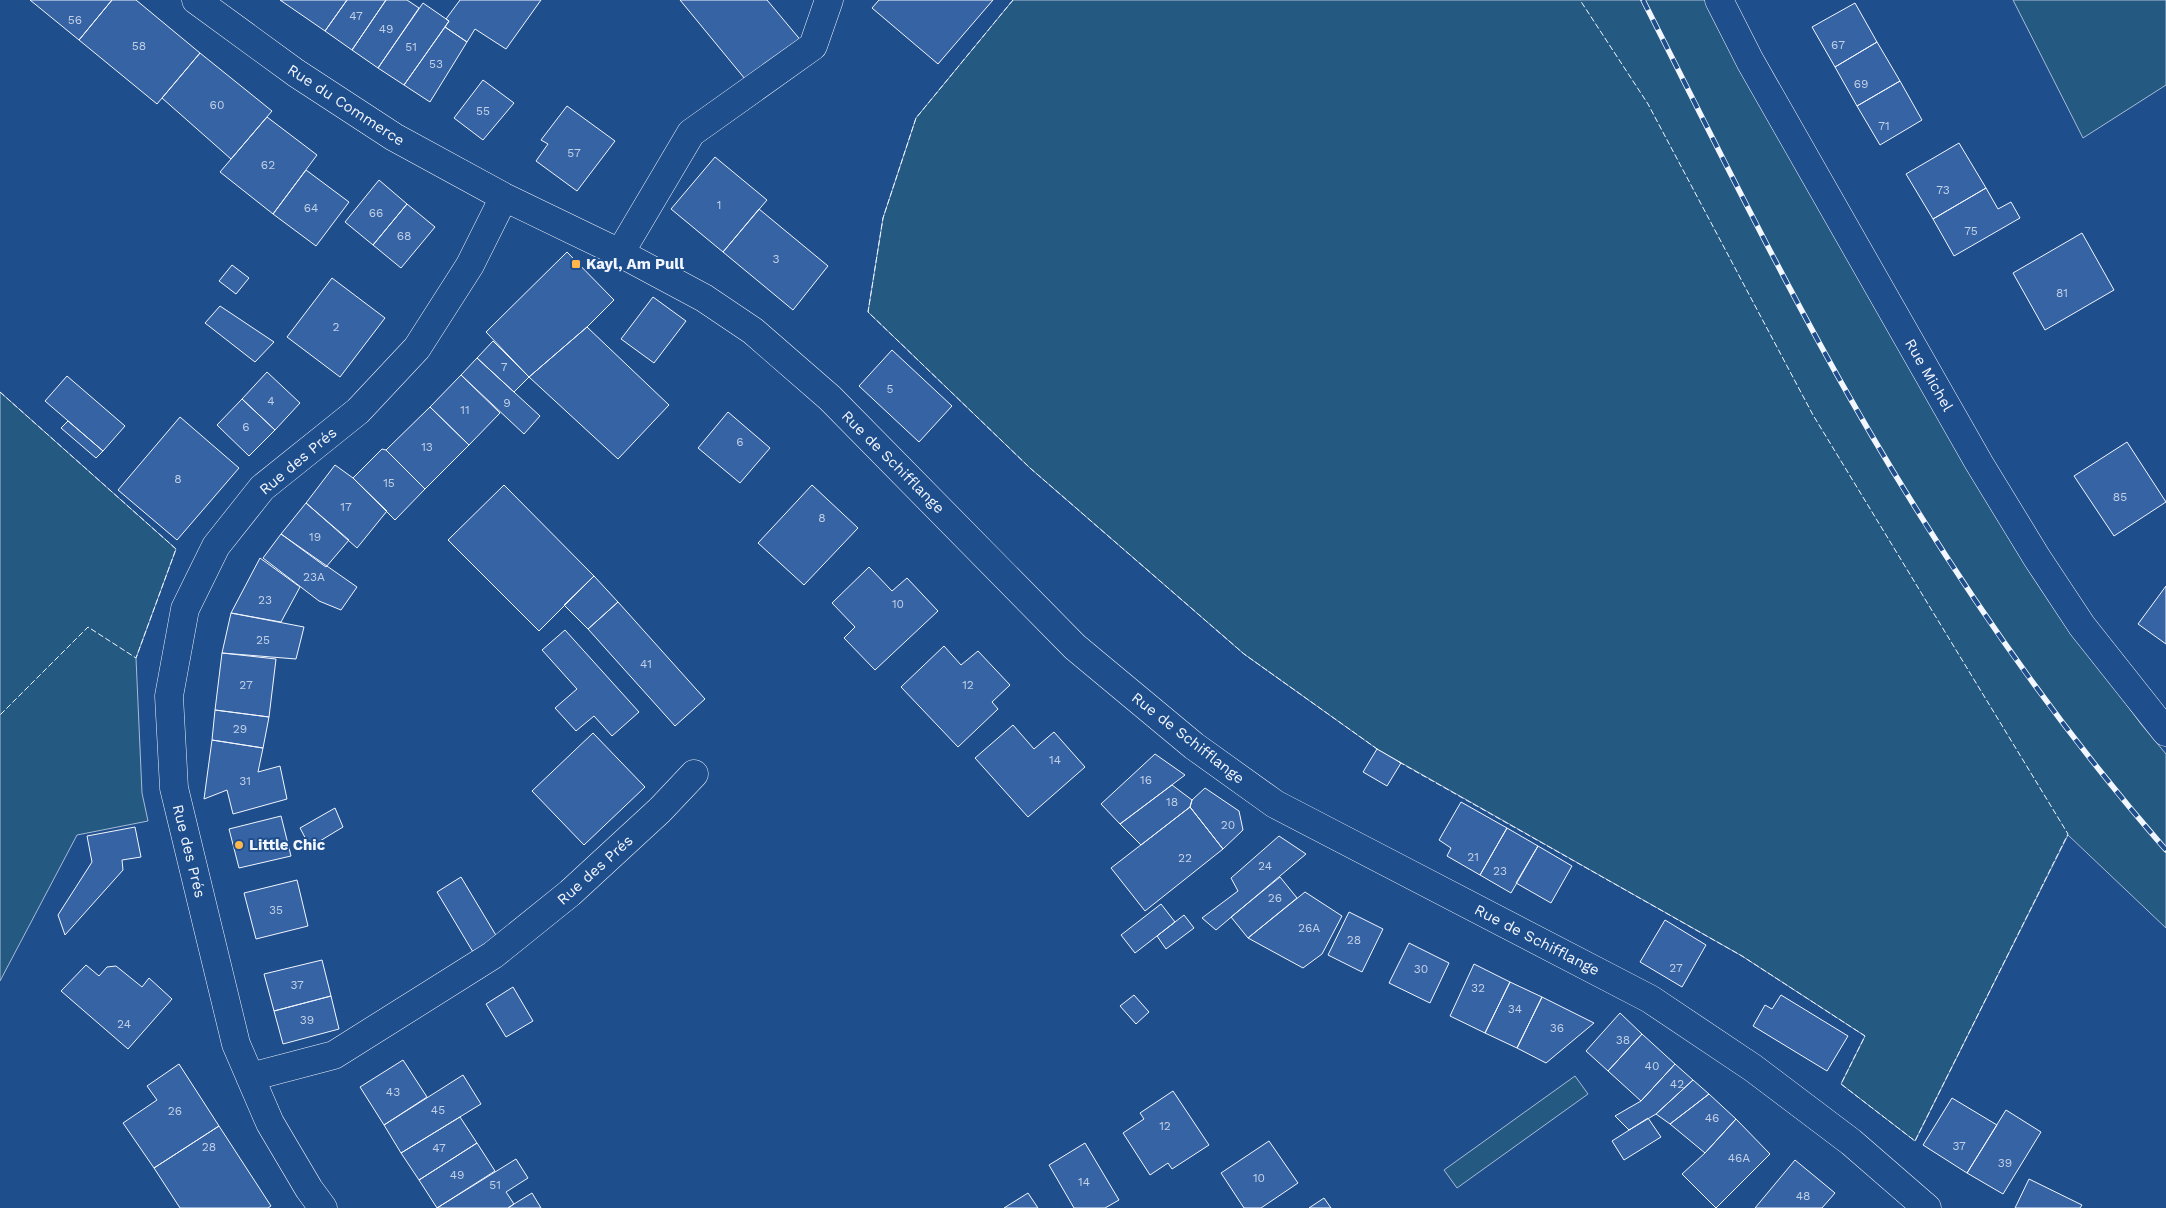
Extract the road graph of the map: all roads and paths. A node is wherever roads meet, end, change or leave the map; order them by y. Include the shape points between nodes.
1 (196, 0) edge
2 (829, 0) edge
3 (1719, 0) edge
4 (504, 197) junction
5 (620, 253) junction
6 (2166, 732) edge
7 (694, 774) dead end
8 (250, 1077) junction
9 (323, 1208) edge
10 (1927, 1208) edge

1 - 4 street, Rue du Commerce via 296,73 394,138
2 - 5 street via 813,46 692,133
3 - 6 street, Rue Michel via 1750,61 1979,463 2082,626
4 - 5 street, Rue de Schifflange
4 - 8 street, Rue des Prés via 470,265 418,348 358,411 262,488 216,546 185,609 169,696 174,788 236,1044
5 - 10 street, Rue de Schifflange via 704,298 753,332 830,398 1074,647 1194,746 1275,804 1650,999 1753,1068 1851,1142
7 - 8 street, Rue des Prés via 570,893 493,956 334,1055
8 - 9 street, Rue des Prés via 270,1124

